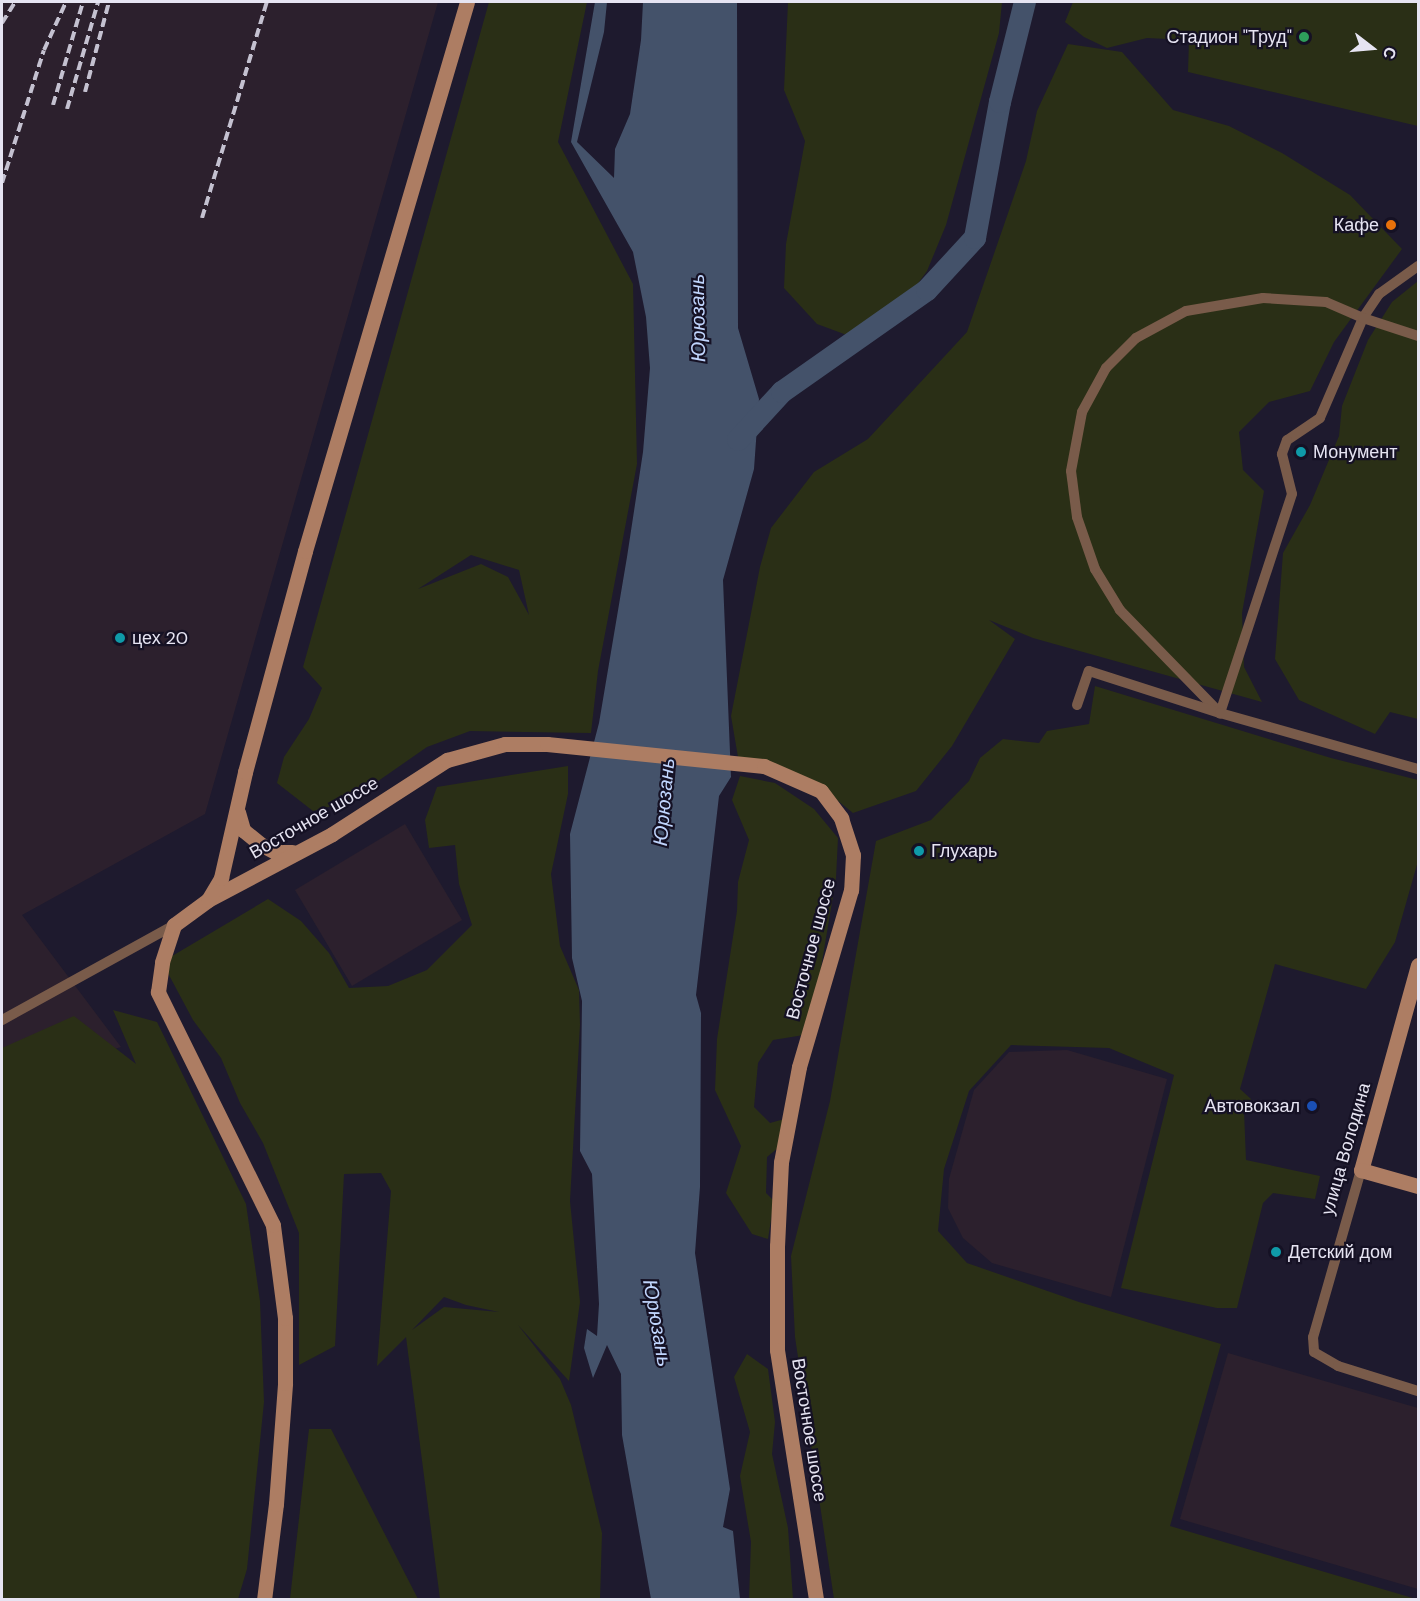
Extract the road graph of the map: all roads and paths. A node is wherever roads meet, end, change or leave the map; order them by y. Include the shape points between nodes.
1 (467, 2) edge
2 (1419, 266) edge
3 (1363, 318) junction
4 (1419, 336) edge
5 (1077, 705) dead end
6 (1220, 713) junction
7 (1419, 769) edge
8 (238, 812) junction
9 (292, 852) junction
10 (208, 900) junction
11 (174, 925) junction
12 (1419, 965) edge
13 (2, 1020) edge
14 (1360, 1170) junction
15 (1419, 1186) edge
16 (1419, 1391) edge
17 (264, 1599) edge
18 (816, 1599) edge

1 - 8 main road via 305,551 245,772
2 - 3 street via 1379,294
3 - 4 street
3 - 6 street via 1320,418 1287,440 1282,454 1292,494
3 - 6 street via 1326,302 1263,298 1186,311 1136,338 1106,368 1082,412 1071,471 1077,517 1095,569 1120,610
5 - 6 street via 1089,671
6 - 7 street
8 - 9 main road via 243,830 260,844 275,852
8 - 10 main road via 221,878
9 - 10 main road, Восточное шоссе
9 - 18 main road, Восточное шоссе via 365,814 447,760 505,744 548,744 764,766 821,791 841,818 853,855 851,890 799,1067 781,1162 777,1236 777,1350
10 - 11 main road, Восточное шоссе
11 - 13 street
11 - 17 main road via 162,962 158,992 273,1225 285,1318 285,1383
12 - 14 main road, улица Володина
14 - 15 main road
14 - 16 street, улица Володина via 1313,1337 1314,1353 1338,1366

